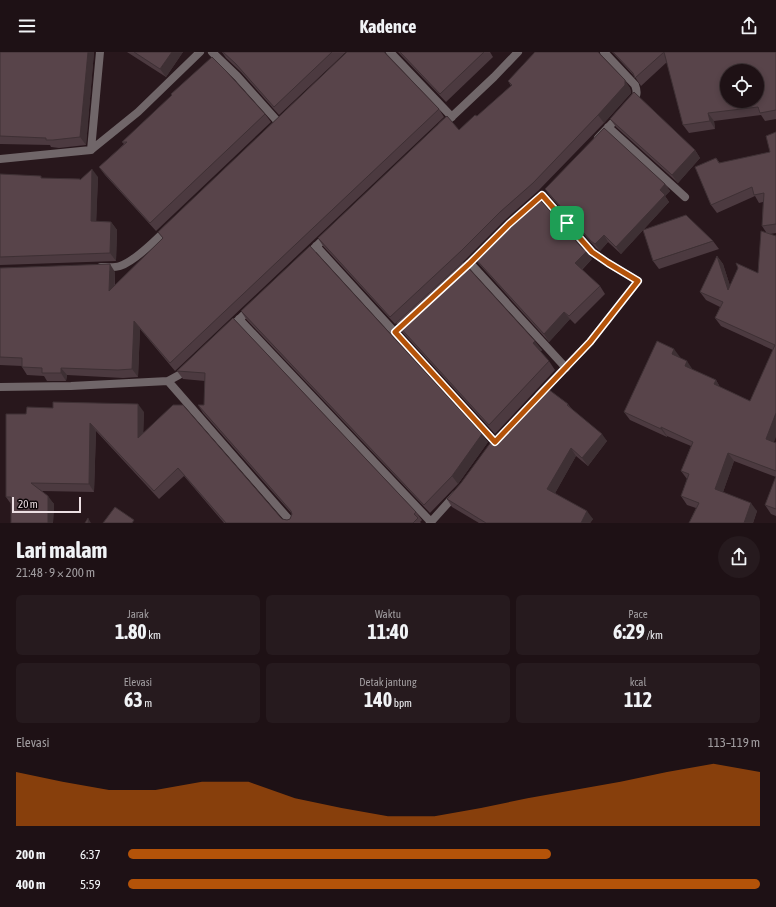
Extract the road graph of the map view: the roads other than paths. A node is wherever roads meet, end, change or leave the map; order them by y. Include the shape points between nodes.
1 (100, 52) edge
2 (200, 52) edge
3 (212, 52) edge
4 (390, 52) edge
5 (518, 52) edge
6 (604, 52) edge
7 (452, 117) junction
8 (279, 123) edge
9 (608, 127) junction
10 (436, 131) edge
11 (592, 144) edge
12 (91, 150) junction
13 (0, 159) edge
14 (542, 195) dead end
15 (686, 197) dead end
16 (173, 223) edge
17 (333, 230) edge
18 (316, 246) junction
19 (487, 246) edge
20 (300, 262) edge
21 (470, 263) junction
22 (93, 268) edge
23 (453, 279) edge
24 (256, 303) edge
25 (412, 316) edge
26 (239, 319) junction
27 (395, 332) junction
28 (222, 335) edge
29 (194, 361) edge
30 (566, 368) junction
31 (168, 381) junction
32 (0, 387) edge
33 (533, 402) edge
34 (495, 442) edge
35 (462, 487) edge
36 (431, 522) edge
37 (292, 523) edge

1 - 12 street
2 - 12 street via 138,112
3 - 8 street
4 - 7 street
5 - 7 street
6 - 9 street via 635,85 637,92 633,100
7 - 10 street
9 - 11 street
9 - 15 street
12 - 13 street
14 - 30 street via 592,252 638,281
16 - 22 street via 129,262 119,266
17 - 18 street
18 - 20 street
18 - 27 street
19 - 21 street
21 - 23 street
21 - 30 street
24 - 26 street
25 - 27 street
26 - 28 street
26 - 36 street
27 - 34 street
29 - 31 street
30 - 33 street
31 - 32 street
31 - 37 street
35 - 36 street

